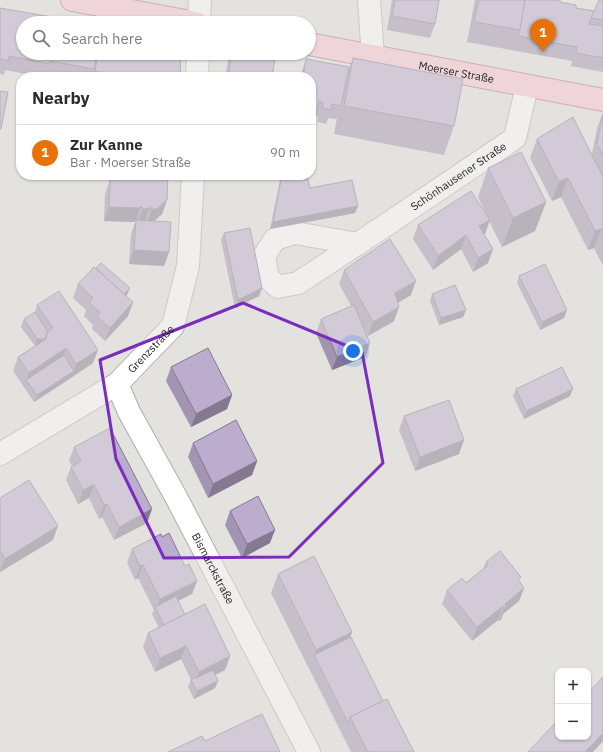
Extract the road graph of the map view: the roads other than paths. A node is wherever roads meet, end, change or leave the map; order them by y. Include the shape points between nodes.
1 (72, 0) edge
2 (200, 0) edge
3 (370, 0) edge
4 (158, 16) edge
5 (199, 16) edge
6 (316, 45) edge
7 (373, 56) junction
8 (198, 60) edge
9 (197, 72) edge
10 (527, 86) junction
11 (603, 100) edge
12 (192, 180) edge
13 (358, 244) dead end
14 (117, 384) junction
15 (0, 454) edge
16 (309, 752) edge

1 - 4 main road
2 - 5 street
3 - 7 street
6 - 7 main road, Moerser Straße
7 - 10 main road, Moerser Straße
8 - 9 street
10 - 11 main road, Moerser Straße
10 - 13 street, Schönhausener Straße via 515,138
12 - 14 street, Grenzstraße via 188,266 173,326
14 - 15 street, Grenzstraße
14 - 16 street, Bismarckstraße via 129,412

